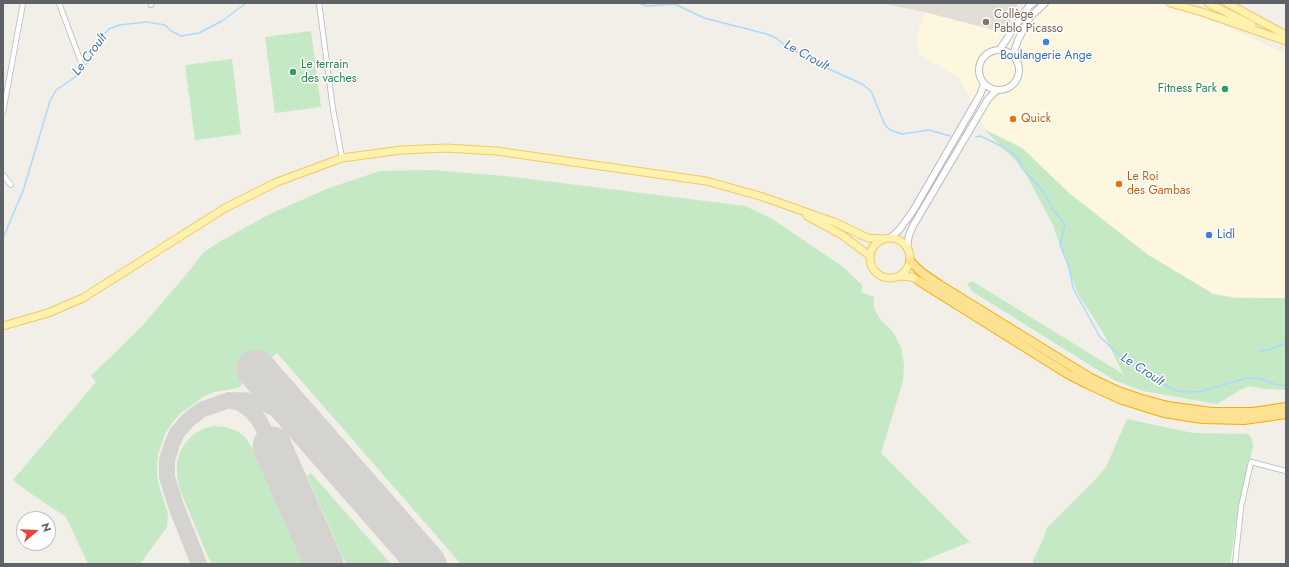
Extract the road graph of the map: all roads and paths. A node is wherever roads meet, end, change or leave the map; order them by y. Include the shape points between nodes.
1 (23, 3) edge
2 (59, 3) edge
3 (319, 3) edge
4 (1033, 3) edge
5 (1044, 3) edge
6 (1170, 3) edge
7 (1208, 3) edge
8 (1227, 3) edge
9 (1284, 39) edge
10 (1000, 49) junction
11 (1013, 55) junction
12 (81, 62) dead end
13 (984, 84) junction
14 (997, 90) junction
15 (3, 112) edge
16 (368, 154) junction
17 (342, 158) junction
18 (314, 168) junction
19 (3, 175) edge
20 (11, 185) dead end
21 (789, 207) junction
22 (887, 238) junction
23 (908, 248) junction
24 (870, 256) junction
25 (910, 261) junction
26 (899, 276) junction
27 (919, 281) joint
28 (24, 321) junction
29 (3, 322) edge
30 (3, 326) edge
31 (1286, 407) edge
32 (1286, 414) edge
33 (1286, 471) edge
34 (1235, 564) edge

1 - 15 street
2 - 12 street
3 - 17 street
4 - 10 main road
5 - 11 main road via 1030,17
6 - 9 main road
7 - 9 main road
8 - 9 main road
10 - 11 main road
10 - 13 main road via 987,53 979,64
11 - 14 main road via 1019,68 1018,78 1011,86
13 - 14 main road
13 - 22 main road via 914,211 899,230
14 - 23 main road via 974,121 913,226
16 - 17 main road
16 - 18 main road
16 - 21 main road via 438,148 496,151 706,181
17 - 18 main road
18 - 28 main road via 265,187 225,208 82,298
19 - 20 street
21 - 22 main road via 834,222 868,238
21 - 24 main road via 842,235
22 - 23 main road via 900,240
22 - 24 main road via 874,245
23 - 25 main road
24 - 26 main road via 876,273 887,278
25 - 26 main road
25 - 31 highway via 940,285 1083,373 1118,390 1168,406 1197,410 1243,412
26 - 27 main road via 912,277
27 - 32 highway via 1066,372 1122,400 1164,413 1202,418 1244,420
28 - 29 main road
28 - 30 main road
33 - 34 street via 1252,462 1241,507

